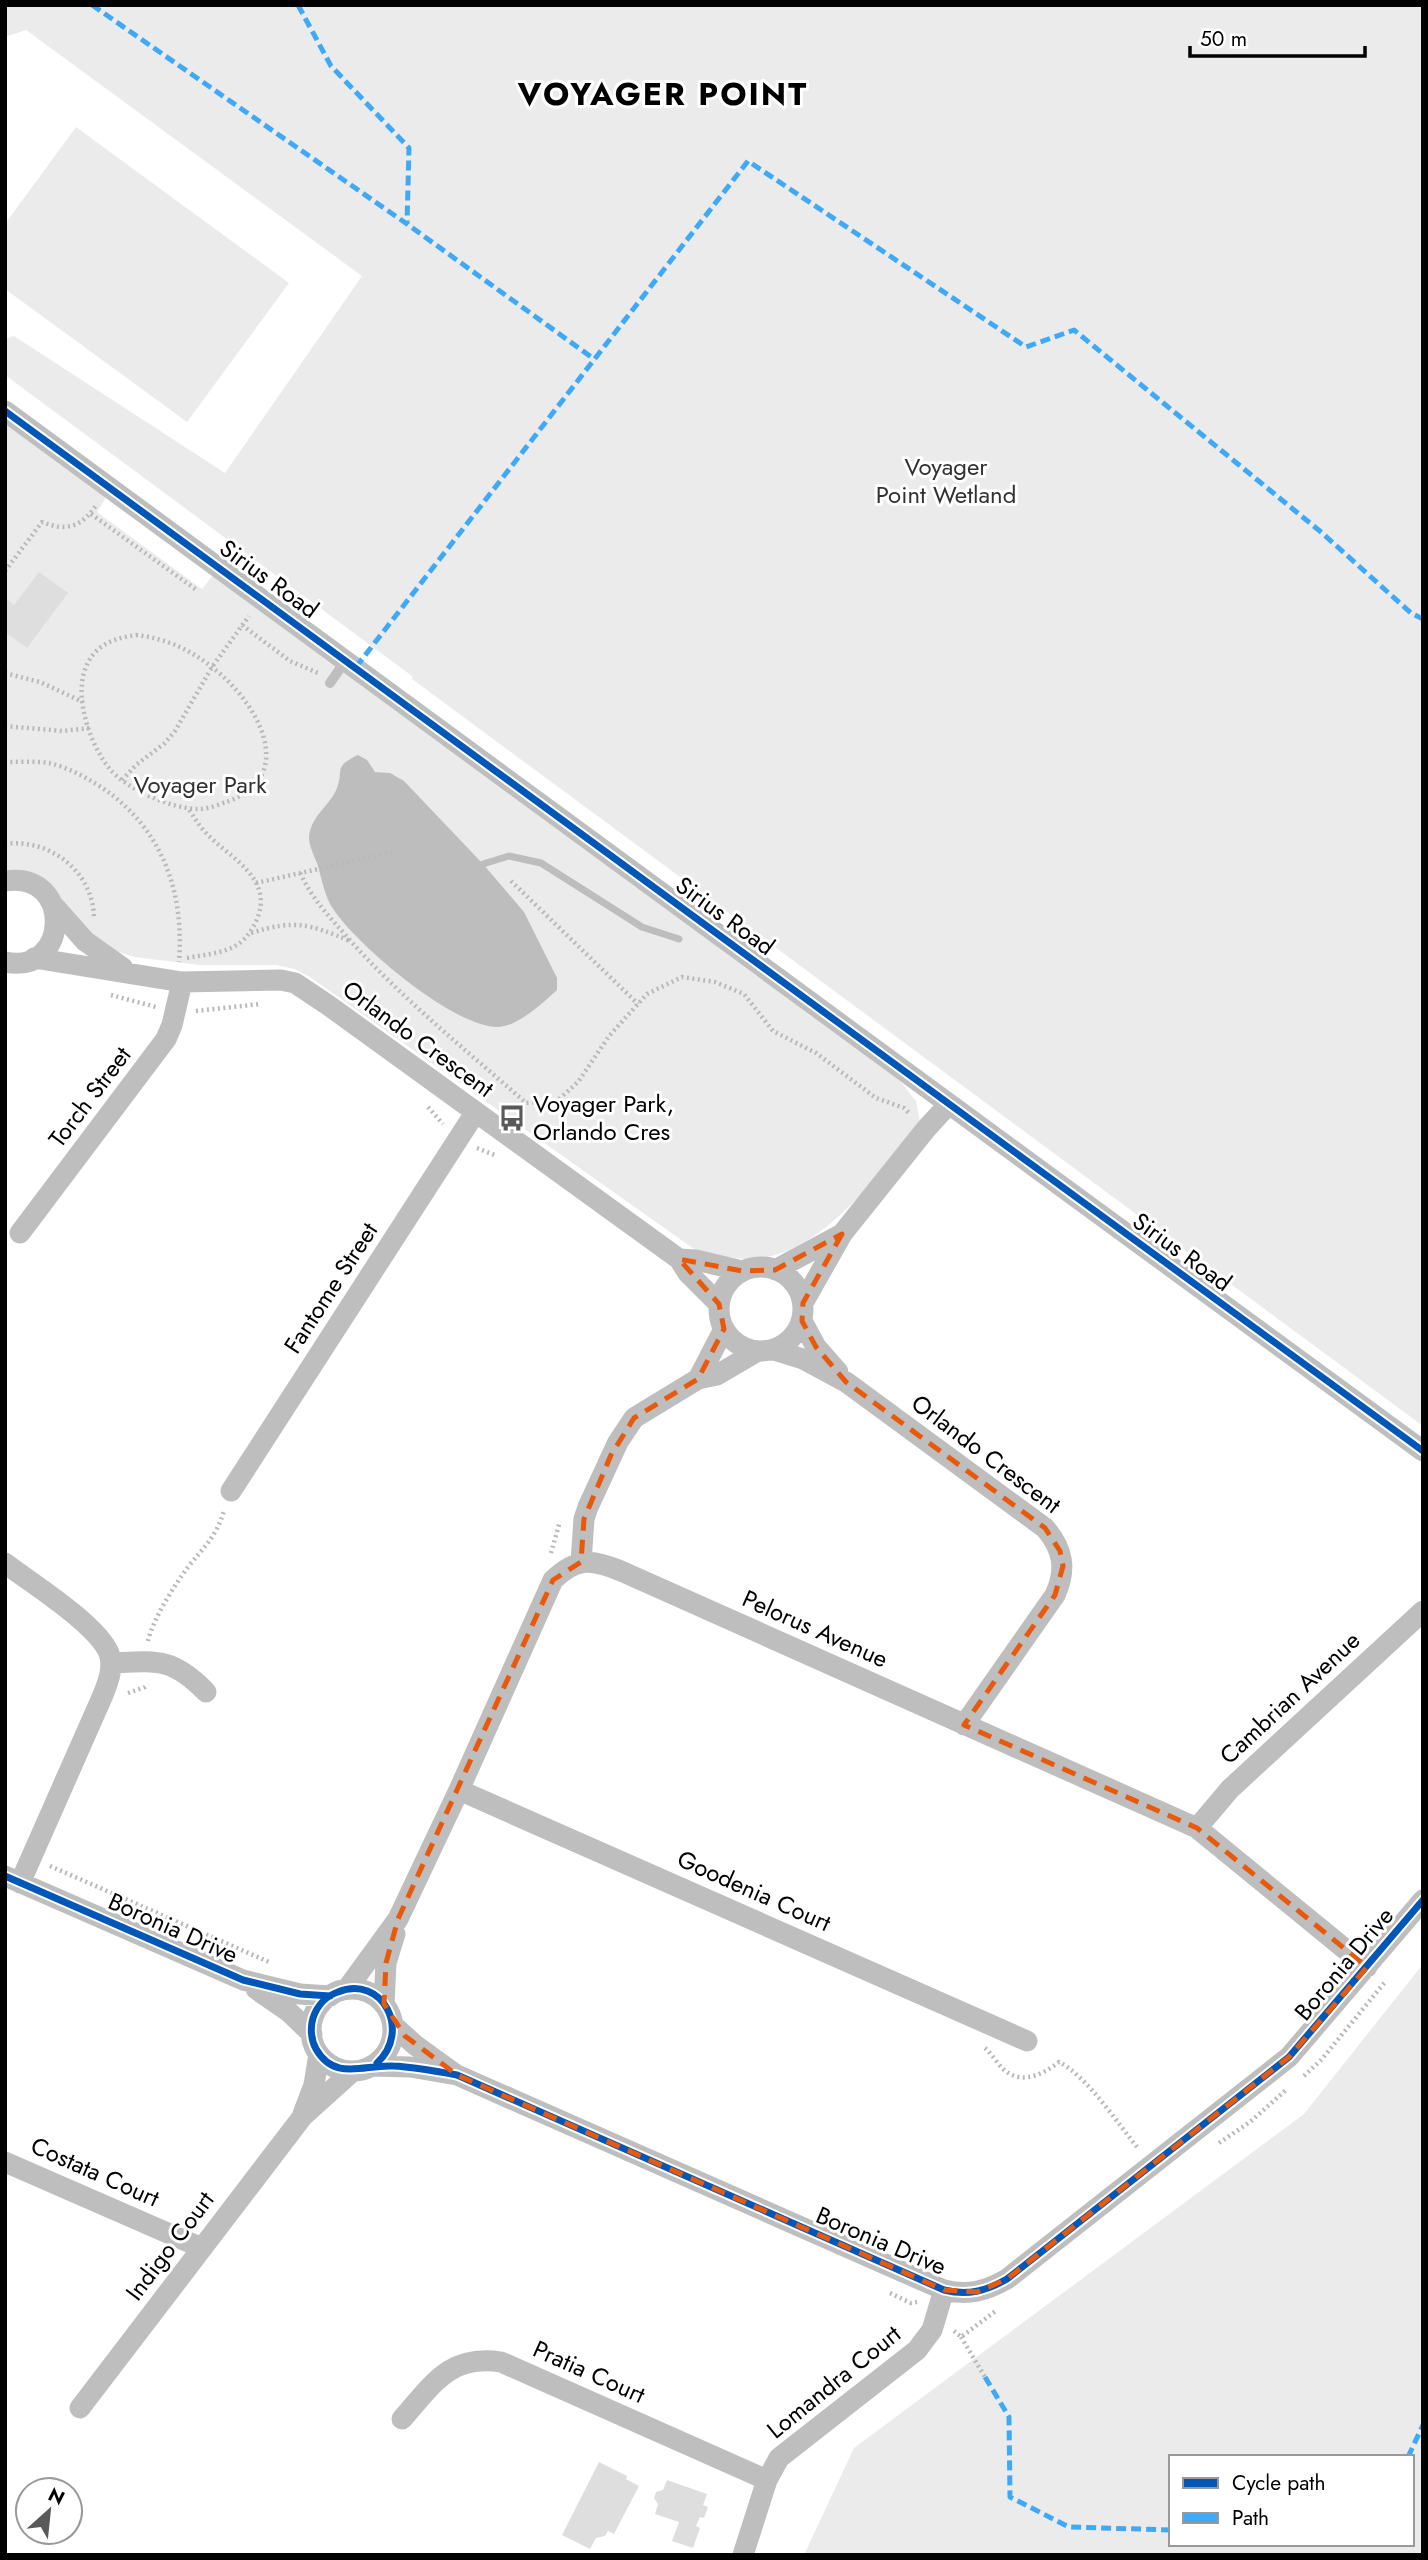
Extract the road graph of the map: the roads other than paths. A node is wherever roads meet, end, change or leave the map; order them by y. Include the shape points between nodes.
1 (5, 411) edge
2 (346, 660) junction
3 (332, 681) road end
4 (5, 881) edge
5 (54, 906) junction
6 (16, 963) edge
7 (130, 973) junction
8 (180, 982) junction
9 (948, 1105) junction
10 (475, 1113) junction
11 (20, 1233) dead end
12 (842, 1234) junction
13 (679, 1259) junction
14 (775, 1269) junction
15 (743, 1271) junction
16 (719, 1304) junction
17 (802, 1312) junction
18 (724, 1329) junction
19 (766, 1350) junction
20 (698, 1379) junction
21 (846, 1382) junction
22 (1423, 1451) edge
23 (231, 1491) dead end
24 (5, 1563) edge
25 (576, 1564) junction
26 (1423, 1611) edge
27 (111, 1663) junction
28 (206, 1692) dead end
29 (964, 1725) junction
30 (459, 1790) junction
31 (1197, 1828) junction
32 (13, 1879) edge
33 (1423, 1900) edge
34 (398, 1919) junction
35 (1367, 1966) junction
36 (243, 1980) junction
37 (338, 1993) junction
38 (384, 2004) junction
39 (393, 2025) junction
40 (1027, 2041) dead end
41 (316, 2044) junction
42 (363, 2068) junction
43 (457, 2076) junction
44 (303, 2116) junction
45 (5, 2162) edge
46 (202, 2248) junction
47 (944, 2290) junction
48 (80, 2408) dead end
49 (402, 2419) dead end
50 (767, 2480) junction
51 (743, 2555) edge

1 - 2 street, Sirius Road
2 - 3 lane
2 - 9 street, Sirius Road
4 - 5 street, Orlando Crescent via 38,887
5 - 6 street via 56,925 44,952
5 - 7 street, Orlando Crescent via 85,942
6 - 7 street, Orlando Crescent
7 - 8 street, Orlando Crescent
8 - 10 street, Orlando Crescent via 267,978 295,984
8 - 11 street, Torch Street via 166,1039
9 - 12 street
9 - 22 street, Sirius Road
10 - 13 street, Orlando Crescent
10 - 23 street, Fantome Street
12 - 14 street
12 - 17 street
13 - 15 street, Orlando Crescent
13 - 16 street, Orlando Crescent
14 - 15 street
14 - 17 street via 799,1290
15 - 16 street via 726,1286
16 - 18 street
17 - 19 street via 789,1341
17 - 21 street, Orlando Crescent via 816,1347
18 - 19 street via 738,1345
18 - 20 street
19 - 20 street via 717,1375
19 - 21 street, Orlando Crescent via 803,1359
20 - 25 street via 645,1410 625,1431 588,1507
21 - 29 street, Orlando Crescent via 1045,1528 1060,1551 1063,1566 1055,1595
24 - 27 street via 96,1633
25 - 29 street, Pelorus Avenue via 592,1562 613,1568
25 - 30 street via 553,1580
26 - 31 street, Cambrian Avenue via 1230,1789
27 - 28 street via 164,1663 191,1676
27 - 32 street via 109,1681 30,1861
29 - 31 street, Pelorus Avenue
30 - 34 street
30 - 40 street, Goodenia Court
31 - 35 street, Pelorus Avenue
32 - 36 street, Boronia Drive
33 - 35 street, Boronia Drive
34 - 37 street
34 - 38 street via 386,1963
35 - 47 street, Boronia Drive via 1289,2057 1007,2278 978,2292
36 - 37 street, Boronia Drive via 300,1994
36 - 41 street, Boronia Drive via 289,2012
37 - 38 street via 365,1991
37 - 41 street via 320,2004 314,2015
38 - 39 street
39 - 42 street via 387,2052
39 - 43 street, Boronia Drive
41 - 42 street via 337,2068
41 - 44 street, Indigo Court via 314,2085
42 - 43 street, Boronia Drive via 410,2067
42 - 44 street, Indigo Court
43 - 47 street, Boronia Drive
44 - 46 street, Indigo Court
45 - 46 street, Costata Court
46 - 48 street, Indigo Court
47 - 50 street, Lomandra Court via 932,2330 917,2350 786,2452
49 - 50 street, Pratia Court via 454,2366 485,2359 502,2362
50 - 51 street, Lomandra Court

